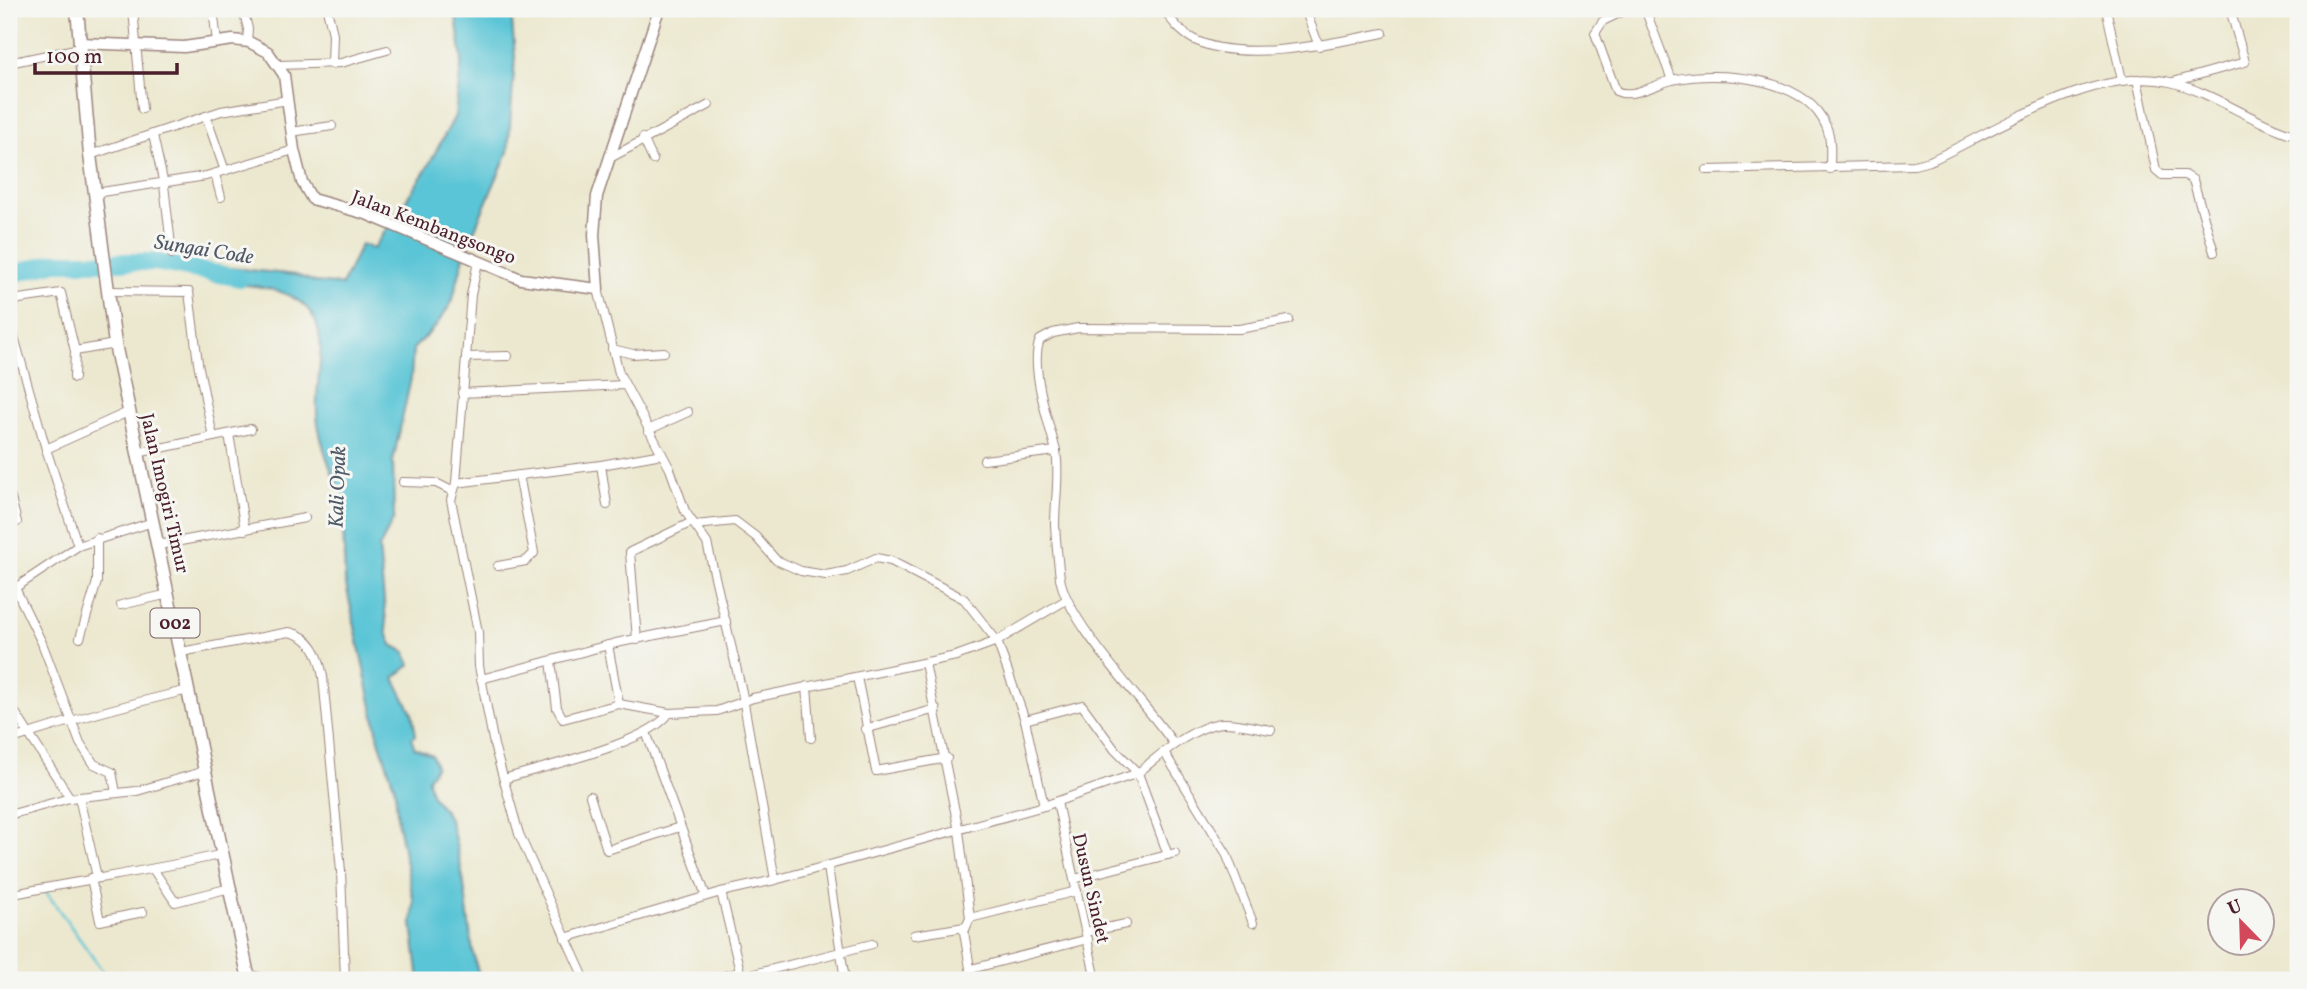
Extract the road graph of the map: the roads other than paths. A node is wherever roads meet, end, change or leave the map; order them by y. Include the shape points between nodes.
1 (77, 9) edge
2 (133, 9) edge
3 (213, 9) edge
4 (243, 9) edge
5 (327, 9) edge
6 (659, 9) edge
7 (1163, 9) edge
8 (1306, 9) edge
9 (1628, 9) edge
10 (1645, 9) edge
11 (2106, 9) edge
12 (2230, 9) edge
13 (1383, 33) dead end
14 (218, 42) junction
15 (247, 42) junction
16 (80, 46) junction
17 (137, 46) junction
18 (1319, 46) junction
19 (387, 51) dead end
20 (9, 63) edge
21 (332, 64) junction
22 (279, 65) junction
23 (2137, 79) junction
24 (1672, 80) junction
25 (2122, 80) junction
26 (2173, 83) junction
27 (288, 100) junction
28 (709, 105) dead end
29 (142, 109) dead end
30 (206, 116) junction
31 (332, 126) dead end
32 (291, 132) junction
33 (153, 135) junction
34 (2298, 136) edge
35 (643, 138) junction
36 (294, 150) junction
37 (90, 155) junction
38 (610, 158) junction
39 (653, 160) dead end
40 (1830, 169) junction
41 (1707, 170) dead end
42 (225, 171) junction
43 (215, 174) junction
44 (164, 185) junction
45 (95, 193) junction
46 (221, 197) dead end
47 (2214, 252) dead end
48 (172, 254) dead end
49 (477, 261) junction
50 (598, 289) junction
51 (107, 290) junction
52 (9, 306) edge
53 (9, 319) edge
54 (1289, 320) dead end
55 (115, 344) junction
56 (612, 349) junction
57 (75, 351) junction
58 (664, 352) dead end
59 (508, 356) dead end
60 (466, 357) junction
61 (74, 378) dead end
62 (624, 385) junction
63 (462, 393) junction
64 (128, 412) junction
65 (688, 412) dead end
66 (251, 429) dead end
67 (648, 430) junction
68 (229, 434) junction
69 (213, 437) junction
70 (46, 449) junction
71 (1056, 451) junction
72 (137, 453) junction
73 (662, 454) junction
74 (984, 460) dead end
75 (601, 465) junction
76 (519, 475) junction
77 (403, 482) dead end
78 (454, 487) junction
79 (9, 491) edge
80 (607, 505) dead end
81 (304, 518) dead end
82 (17, 522) dead end
83 (153, 522) junction
84 (694, 524) junction
85 (245, 530) junction
86 (97, 538) junction
87 (159, 545) junction
88 (78, 546) junction
89 (498, 566) dead end
90 (12, 590) edge
91 (169, 594) junction
92 (1066, 600) junction
93 (121, 605) dead end
94 (726, 621) junction
95 (80, 638) dead end
96 (637, 640) junction
97 (997, 641) junction
98 (608, 645) junction
99 (181, 652) junction
100 (551, 662) junction
101 (925, 663) junction
102 (857, 677) junction
103 (481, 679) junction
104 (807, 686) junction
105 (188, 690) junction
106 (9, 703) edge
107 (744, 703) junction
108 (619, 704) junction
109 (936, 709) junction
110 (670, 713) junction
111 (1025, 720) junction
112 (72, 722) junction
113 (865, 729) junction
114 (1271, 730) dead end
115 (646, 732) junction
116 (30, 733) junction
117 (811, 738) dead end
118 (9, 740) edge
119 (1174, 744) junction
120 (1164, 752) junction
121 (947, 758) junction
122 (205, 771) junction
123 (1138, 773) junction
124 (504, 779) junction
125 (116, 793) junction
126 (590, 796) dead end
127 (74, 797) junction
128 (1057, 802) junction
129 (1044, 806) junction
130 (9, 815) edge
131 (680, 827) junction
132 (959, 831) junction
133 (223, 854) junction
134 (828, 867) junction
135 (153, 869) junction
136 (94, 877) junction
137 (1074, 878) junction
138 (775, 880) junction
139 (230, 888) junction
140 (1077, 891) junction
141 (721, 892) junction
142 (9, 895) edge
143 (706, 896) junction
144 (144, 912) dead end
145 (970, 918) junction
146 (1252, 923) dead end
147 (1126, 924) dead end
148 (965, 927) junction
149 (914, 935) dead end
150 (1087, 935) junction
151 (565, 938) junction
152 (872, 944) dead end
153 (841, 950) junction
154 (971, 969) junction
155 (741, 976) edge
156 (249, 977) edge
157 (270, 980) edge
158 (345, 980) edge
159 (585, 980) edge
160 (708, 980) edge
161 (845, 980) edge
162 (972, 980) edge
163 (1096, 980) edge

1 - 16 main road, Jalan Imogiri Timur / 002
2 - 17 street
3 - 14 street
4 - 15 street
5 - 21 street via 333,34
6 - 38 street
7 - 18 street via 1182,32 1215,48 1246,51
8 - 18 street
9 - 24 street via 1603,21 1595,33 1612,85 1629,94
10 - 24 street
11 - 25 street
12 - 26 street via 2245,62
13 - 18 street
14 - 15 street
14 - 17 street
15 - 22 street via 268,52
16 - 17 street
16 - 20 street
16 - 37 main road, Jalan Imogiri Timur / 002
17 - 29 street
19 - 21 street
21 - 22 street
22 - 27 street, Jalan Kembangsongo
23 - 25 street
23 - 26 street
23 - 47 street via 2157,170 2193,180
24 - 40 street via 1706,75 1762,79 1806,103 1826,125
25 - 40 street via 2077,90 1930,161
26 - 34 street
27 - 30 street
27 - 32 street, Jalan Kembangsongo
28 - 35 street
30 - 33 street
30 - 42 street
31 - 32 street
32 - 36 street, Jalan Kembangsongo
33 - 37 street
33 - 44 street
35 - 38 street
35 - 39 street
36 - 42 street
36 - 49 street, Jalan Kembangsongo via 302,182 313,199 366,214
37 - 45 main road, Jalan Imogiri Timur / 002
38 - 50 street via 594,207
40 - 41 street
42 - 43 street
43 - 44 street
43 - 46 street
44 - 45 street
44 - 48 street
45 - 51 main road, Jalan Imogiri Timur / 002
49 - 50 street, Jalan Kembangsongo via 533,282
49 - 60 street
50 - 56 street
51 - 55 main road, Jalan Imogiri Timur / 002
51 - 69 street via 189,292
52 - 57 street via 19,299 62,294
53 - 70 street
54 - 71 street via 1239,329 1078,328 1040,340 1036,348 1041,388
55 - 57 street
55 - 64 main road, Jalan Imogiri Timur / 002
56 - 58 street via 633,354
56 - 62 street
57 - 61 street
59 - 60 street
60 - 63 street
62 - 63 street
62 - 67 street
63 - 78 street
64 - 70 street
64 - 72 main road, Jalan Imogiri Timur / 002
65 - 67 street
66 - 68 street
67 - 73 street
68 - 69 street
68 - 85 street
69 - 72 street
70 - 88 street
71 - 74 street
71 - 92 street via 1055,525
72 - 83 main road, Jalan Imogiri Timur / 002
73 - 75 street
73 - 84 street
75 - 76 street
75 - 80 street
76 - 78 street
76 - 89 street via 534,553 526,561
77 - 78 street
78 - 103 street via 451,500 478,632
79 - 82 street
81 - 85 street
83 - 86 street
83 - 87 main road, Jalan Imogiri Timur / 002
84 - 94 street via 707,543
84 - 96 street via 630,552
84 - 97 street via 735,521 776,561 801,571 826,575 876,558 891,561 964,599
85 - 87 street
86 - 88 street
86 - 95 street via 97,582
87 - 91 main road, Jalan Imogiri Timur / 002
88 - 90 street
90 - 112 street via 42,643
91 - 93 street
91 - 99 main road, Jalan Imogiri Timur / 002
92 - 97 street
92 - 119 street
94 - 96 street
94 - 107 street
96 - 98 street
97 - 101 street
97 - 111 street
98 - 100 street
98 - 108 street
99 - 105 main road, Jalan Imogiri Timur / 002
99 - 158 street via 289,632 306,638 316,652 323,677 341,871
100 - 103 street
100 - 108 street via 557,708 563,719
101 - 102 street
101 - 109 street
102 - 104 street
102 - 113 street
103 - 124 street
104 - 107 street
104 - 117 street
105 - 112 street via 112,707
105 - 122 main road, Jalan Imogiri Timur / 002
106 - 116 street
107 - 110 street via 717,711
107 - 138 street
108 - 110 street
109 - 113 street
109 - 121 street
110 - 115 street
111 - 123 street via 1082,705
111 - 129 street
112 - 116 street
112 - 125 street via 94,764 112,772
113 - 121 street via 877,772
114 - 119 street via 1224,723
115 - 124 street
115 - 131 street
116 - 118 street
116 - 127 street
119 - 120 street
120 - 123 street
120 - 146 street via 1226,853
121 - 132 street
122 - 125 street
122 - 133 main road, Jalan Imogiri Timur / 002
123 - 128 street
123 - 137 street via 1172,854
124 - 151 street via 519,834
125 - 127 street
126 - 131 street via 607,850
127 - 130 street
127 - 136 street
128 - 129 street
128 - 137 street, Dusun Sindet
129 - 132 street
131 - 143 street
132 - 134 street
132 - 145 street
133 - 135 street
133 - 139 main road, Jalan Imogiri Timur / 002
134 - 138 street
134 - 153 street
135 - 136 street
135 - 139 street via 175,902
136 - 142 street
136 - 144 street via 100,920
137 - 140 street, Dusun Sindet
138 - 141 street
139 - 156 main road, Jalan Imogiri Timur / 002
140 - 145 street
140 - 150 street, Dusun Sindet
141 - 143 street
141 - 155 street
143 - 151 street
145 - 148 street
147 - 150 street
148 - 149 street
148 - 154 street
150 - 154 street
150 - 163 street, Dusun Sindet
151 - 159 street
152 - 153 street
153 - 155 street
153 - 161 street
154 - 162 street
155 - 160 street
156 - 157 street

